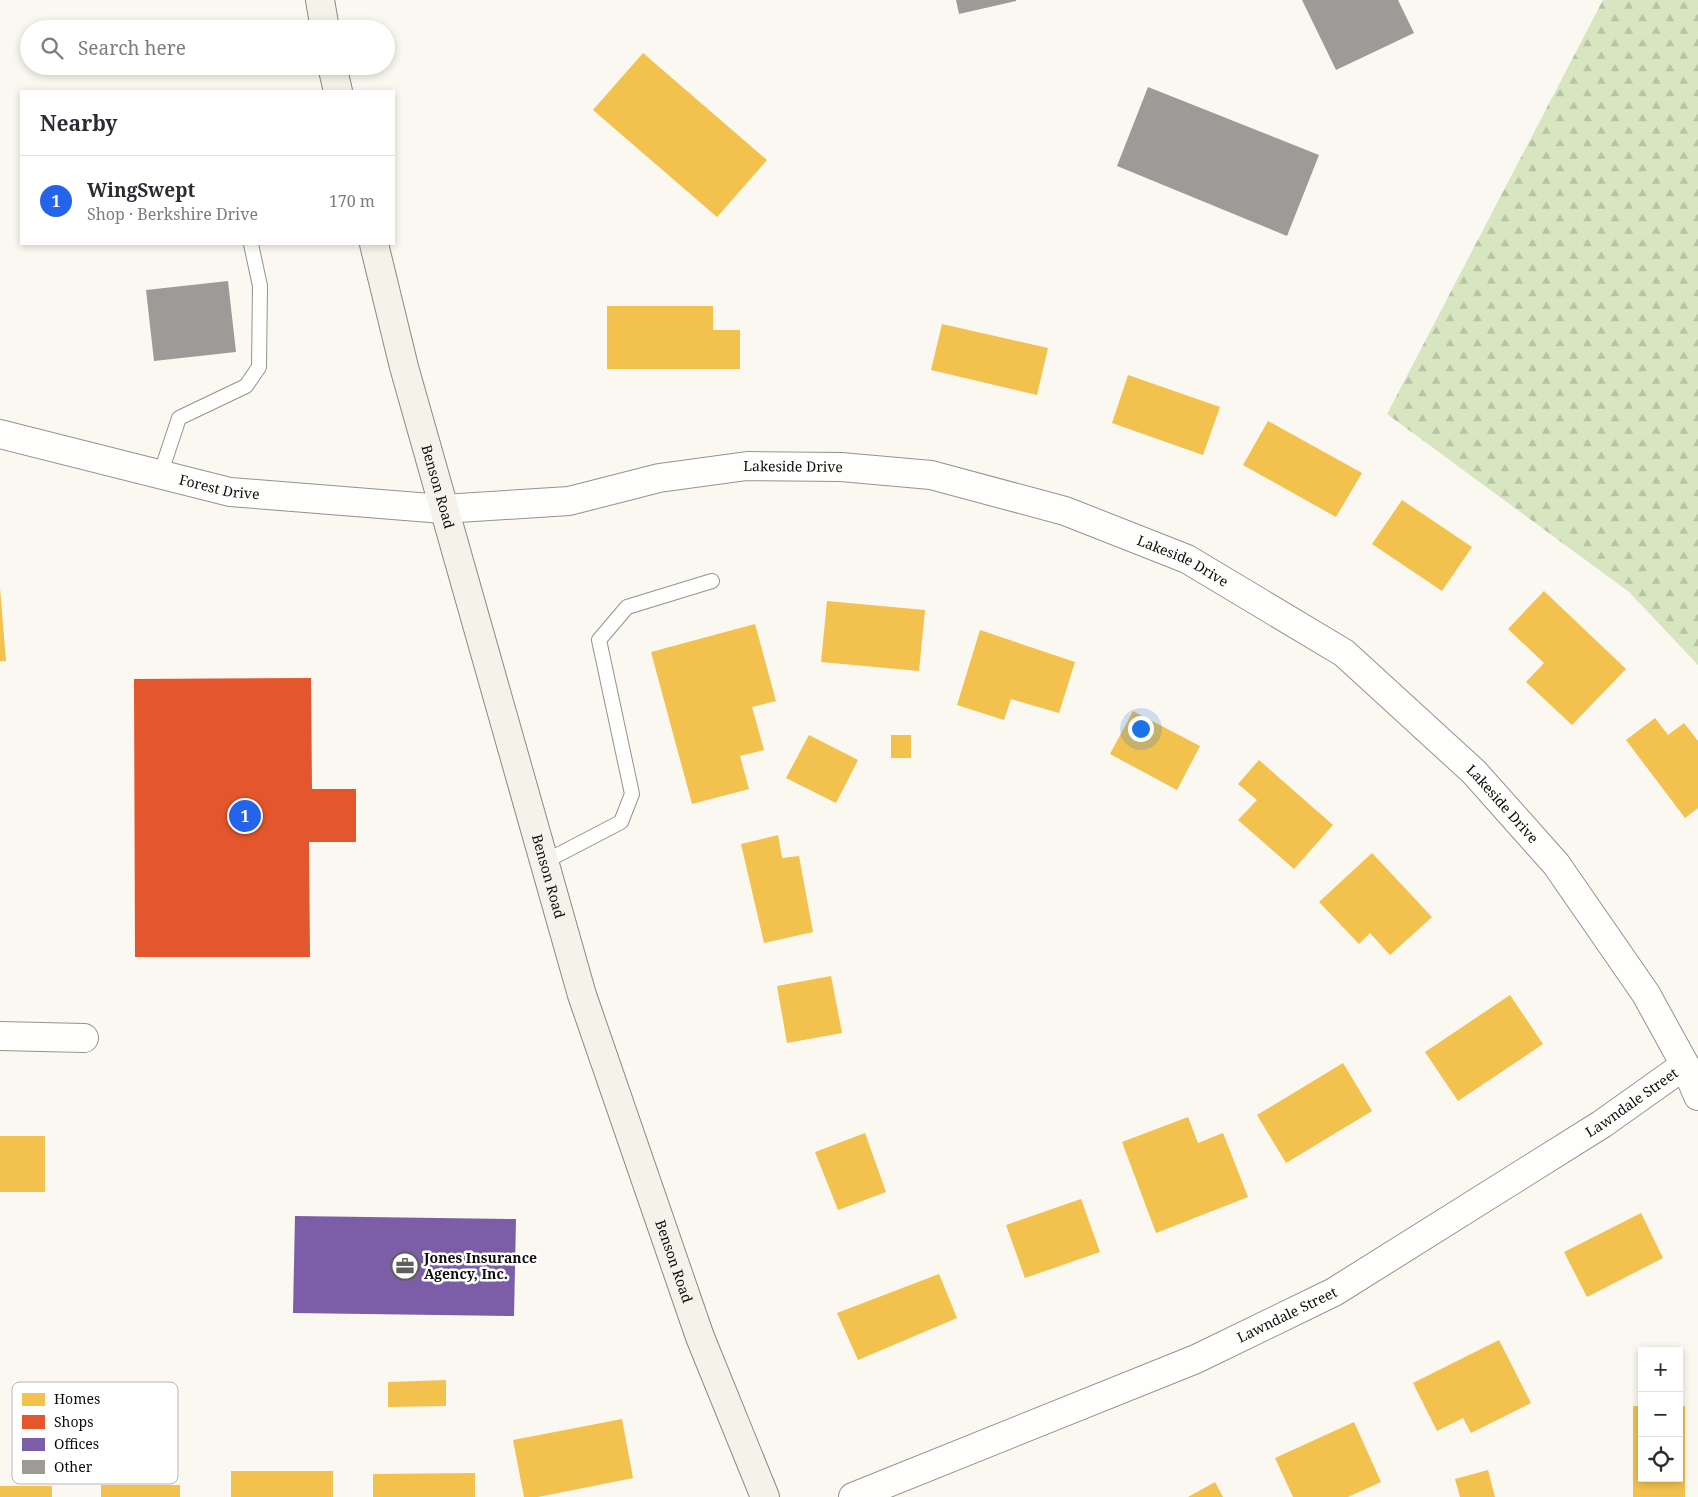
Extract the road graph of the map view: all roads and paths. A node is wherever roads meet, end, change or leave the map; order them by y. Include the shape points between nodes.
1 (320, 0) edge
2 (323, 20) edge
3 (334, 75) edge
4 (338, 90) edge
5 (251, 245) edge
6 (374, 245) edge
7 (0, 434) edge
8 (160, 474) junction
9 (443, 509) junction
10 (712, 581) dead end
11 (544, 862) junction
12 (0, 1036) edge
13 (84, 1038) dead end
14 (1685, 1065) junction
15 (1698, 1096) edge
16 (764, 1497) edge
17 (853, 1497) edge

1 - 2 main road
3 - 4 main road
5 - 8 lane via 260,286 259,367 246,386 179,418
6 - 9 main road, Benson Road
7 - 8 street, Forest Drive
8 - 9 street, Forest Drive via 230,492
9 - 11 main road, Benson Road
9 - 14 street, Lakeside Drive via 569,501 660,478 747,466 841,467 931,475 1065,510 1187,559 1344,653 1474,772 1556,864 1646,994
10 - 11 lane via 627,607 599,640 632,794 621,822
11 - 16 main road, Benson Road via 582,995 633,1146 700,1337
12 - 13 street
14 - 15 street, Lakeside Drive
14 - 17 street, Lawndale Street via 1602,1124 1334,1292 1196,1358

